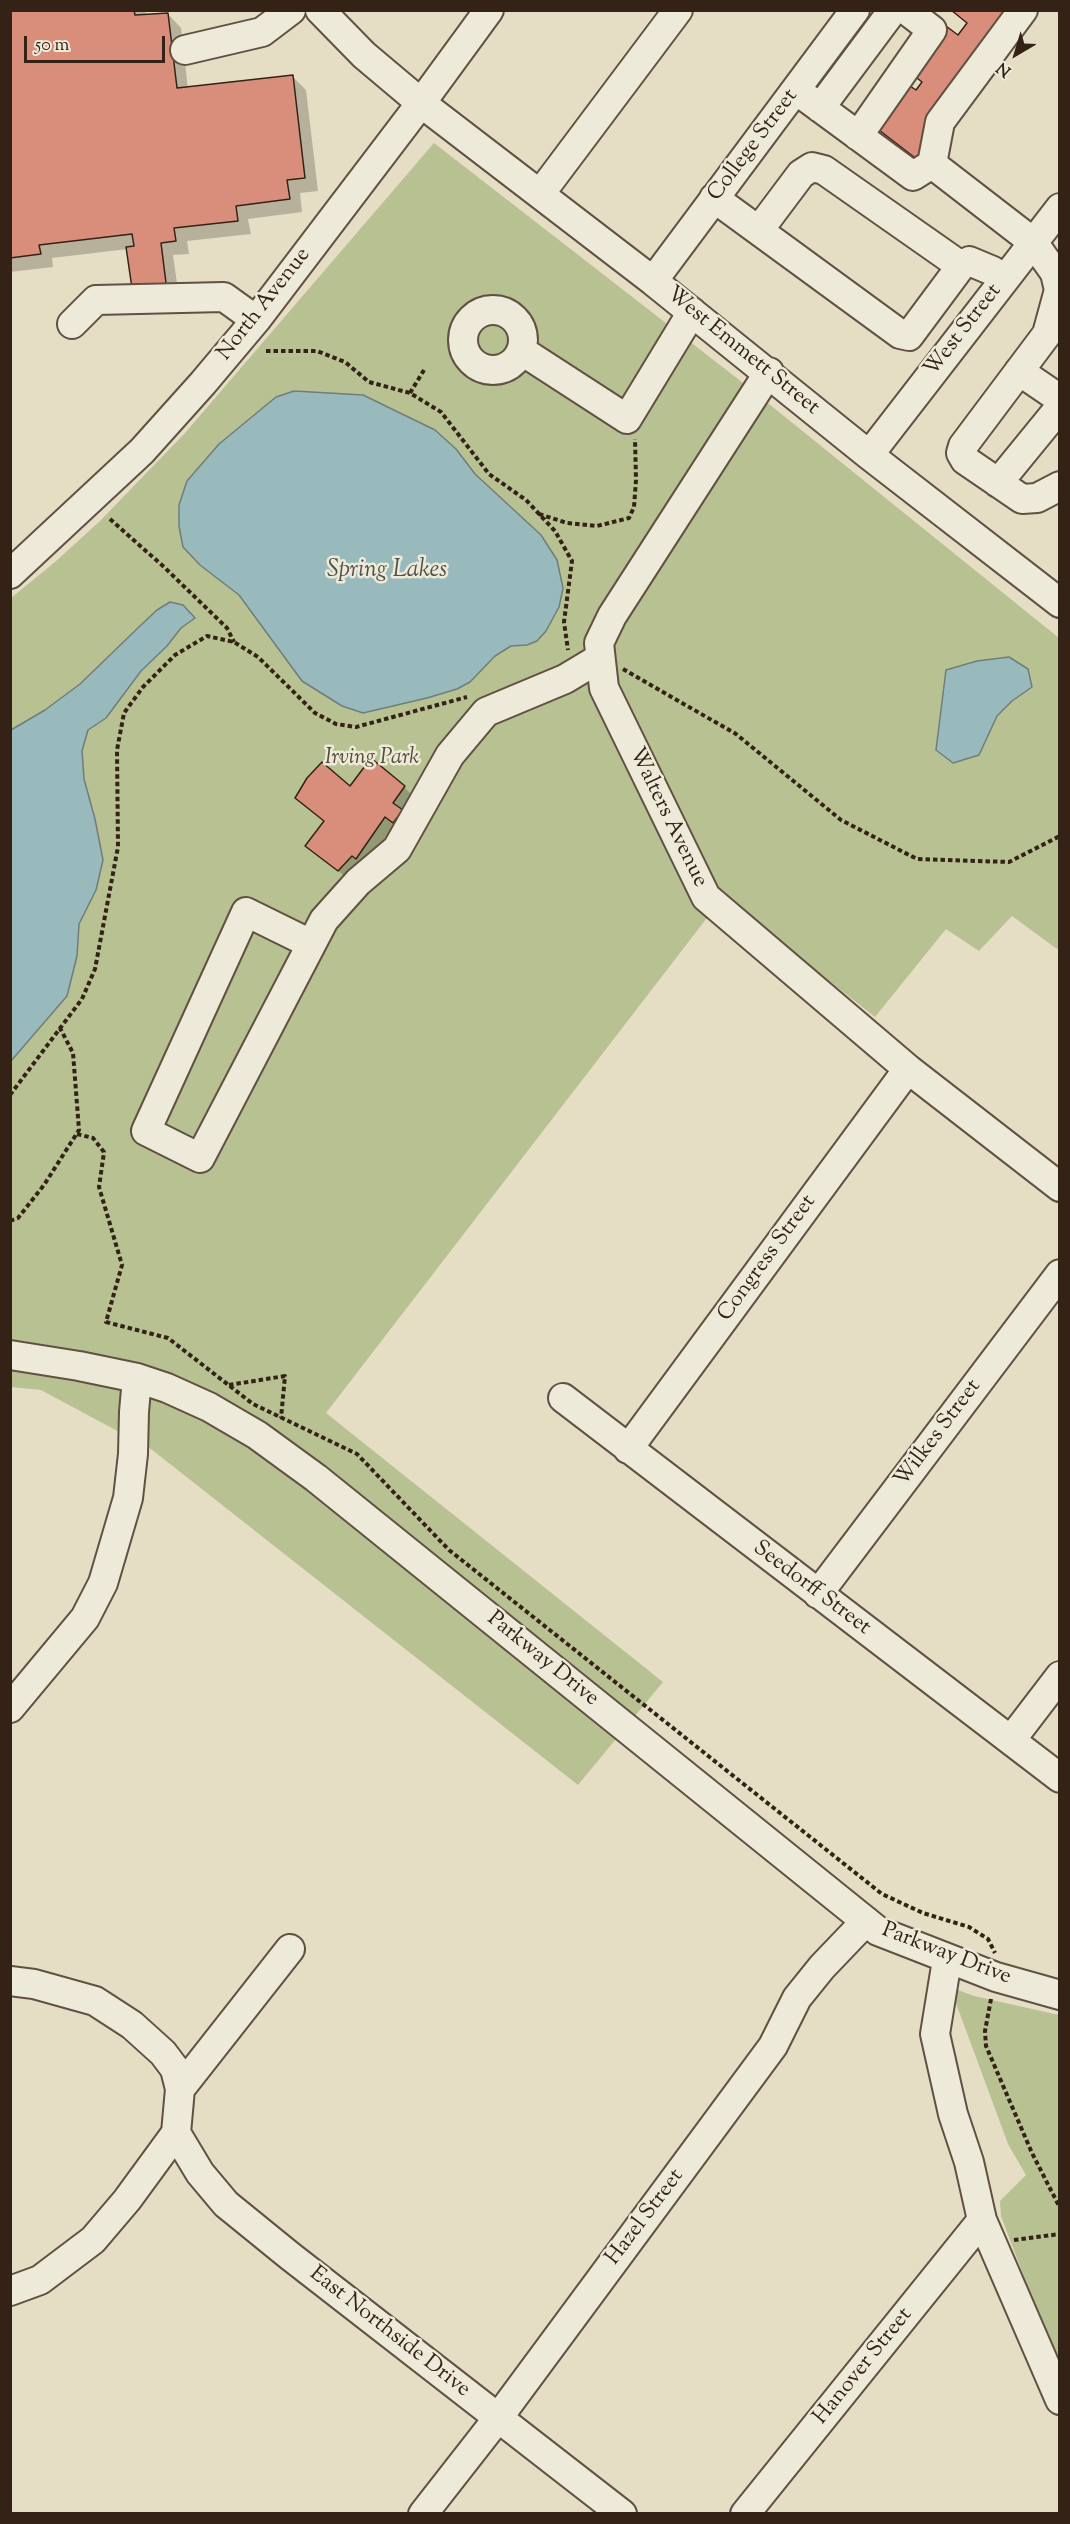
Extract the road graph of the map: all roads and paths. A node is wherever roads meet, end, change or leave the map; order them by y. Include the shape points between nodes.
1 (291, 10) edge
2 (320, 10) edge
3 (489, 10) edge
4 (678, 10) edge
5 (855, 10) edge
6 (893, 10) edge
7 (906, 10) edge
8 (1023, 10) edge
9 (185, 50) dead end
10 (796, 90) junction
11 (422, 103) junction
12 (820, 108) junction
13 (865, 141) junction
14 (927, 167) junction
15 (540, 194) junction
16 (714, 198) junction
17 (1059, 208) edge
18 (759, 230) junction
19 (1033, 242) junction
20 (961, 266) junction
21 (652, 280) junction
22 (1004, 280) junction
23 (692, 312) junction
24 (256, 320) junction
25 (72, 324) dead end
26 (1053, 338) edge
27 (266, 351) dead end
28 (522, 351) dead end
29 (424, 370) dead end
30 (1019, 370) junction
31 (769, 372) junction
32 (410, 393) junction
33 (1059, 399) edge
34 (1059, 407) edge
35 (627, 419) junction
36 (869, 455) junction
37 (998, 483) junction
38 (1059, 486) edge
39 (539, 514) junction
40 (110, 519) dead end
41 (10, 574) edge
42 (1059, 603) edge
43 (234, 642) junction
44 (567, 649) junction
45 (558, 654) dead end
46 (600, 658) junction
47 (470, 696) dead end
48 (1059, 837) edge
49 (311, 944) junction
50 (60, 1028) junction
51 (908, 1069) junction
52 (10, 1095) edge
53 (77, 1134) junction
54 (1059, 1187) edge
55 (10, 1221) edge
56 (1059, 1274) edge
57 (10, 1355) edge
58 (138, 1378) junction
59 (228, 1385) junction
60 (563, 1398) dead end
61 (281, 1418) junction
62 (628, 1449) junction
63 (818, 1594) junction
64 (1059, 1676) edge
65 (10, 1708) edge
66 (1011, 1740) junction
67 (1059, 1778) edge
68 (866, 1921) junction
69 (290, 1949) dead end
70 (998, 1958) dead end
71 (947, 1960) junction
72 (10, 1981) edge
73 (1059, 1995) edge
74 (991, 1999) dead end
75 (180, 2089) junction
76 (176, 2133) junction
77 (1059, 2208) edge
78 (988, 2232) junction
79 (1059, 2234) edge
80 (10, 2291) edge
81 (1059, 2400) edge
82 (498, 2418) junction
83 (423, 2514) edge
84 (622, 2514) edge
85 (746, 2514) edge

1 - 9 street via 262,32
2 - 11 street, West Emmett Street via 364,55
3 - 11 street, North Avenue
4 - 15 street
5 - 10 street, College Street
6 - 12 street
7 - 13 street via 932,30
8 - 14 street via 940,122
10 - 12 street
10 - 16 street, College Street
11 - 15 street, West Emmett Street
11 - 24 street, North Avenue
12 - 13 street
13 - 14 street via 913,176
14 - 19 street
15 - 21 street, West Emmett Street
16 - 18 street
16 - 21 street, College Street
17 - 19 street, West Street
18 - 20 street via 801,174 812,167 824,170
18 - 20 street via 900,334 909,336
19 - 22 street, West Street
19 - 26 street via 1055,273 1059,290
20 - 22 street via 969,261
21 - 23 street, West Emmett Street
22 - 36 street, West Street
23 - 31 street, West Emmett Street
23 - 35 street
24 - 25 street via 224,297 96,300
24 - 41 street, North Avenue via 142,451
26 - 30 street
27 - 32 path via 318,351 345,362 369,382
28 - 35 street
29 - 32 path
30 - 33 street
30 - 37 street via 961,453
31 - 36 street, West Emmett Street
31 - 46 street, Walters Avenue via 612,616 599,643
32 - 39 path via 441,411 489,474
34 - 37 street
35 - 39 path via 636,441 634,507 628,518 597,526 567,523
36 - 42 street, West Emmett Street
37 - 38 street via 1022,499 1037,498
39 - 44 path via 555,531 572,561 564,622
40 - 43 path via 219,620
43 - 47 path via 258,657 315,713 336,724 356,727
43 - 50 path via 207,636 175,655 124,713 117,750 118,847 95,969 82,999
44 - 45 path
44 - 46 path
46 - 48 path via 736,735 841,820 916,859 1009,862
46 - 49 street via 565,679 486,712 450,755 397,849 351,890 324,920
46 - 51 street, Walters Avenue via 604,688 706,897
49 - 49 street via 246,912 146,1131 201,1158
50 - 52 path
50 - 53 path via 73,1053 80,1130
51 - 54 street, Walters Avenue
51 - 62 street, Congress Street
53 - 55 path via 44,1185 18,1218
53 - 59 path via 93,1138 104,1152 99,1187 122,1265 106,1322 168,1338
56 - 63 street, Wilkes Street
57 - 58 street, Parkway Drive
58 - 65 street via 128,1498 103,1583 85,1618
58 - 68 street, Parkway Drive via 209,1407 257,1435 316,1478
59 - 61 path
59 - 61 path via 285,1376
60 - 62 street, Seedorff Street
61 - 70 path via 357,1454 449,1550 882,1893 923,1913 969,1927 988,1939
62 - 63 street, Seedorff Street
63 - 66 street, Seedorff Street
64 - 66 street
66 - 67 street, Seedorff Street
68 - 71 street, Parkway Drive via 878,1931
68 - 82 street, Hazel Street via 797,1998 773,2046
69 - 75 street
71 - 73 street, Parkway Drive
71 - 78 street via 935,2034 953,2114
72 - 75 street via 95,2001 132,2025 163,2053 175,2070
74 - 77 path via 986,2046
75 - 76 street
76 - 80 street via 93,2240 40,2280
76 - 82 street, East Northside Drive via 200,2173 226,2204
78 - 79 path via 1024,2238
78 - 81 street
78 - 85 street, Hanover Street
82 - 83 street, Hazel Street
82 - 84 street, East Northside Drive

